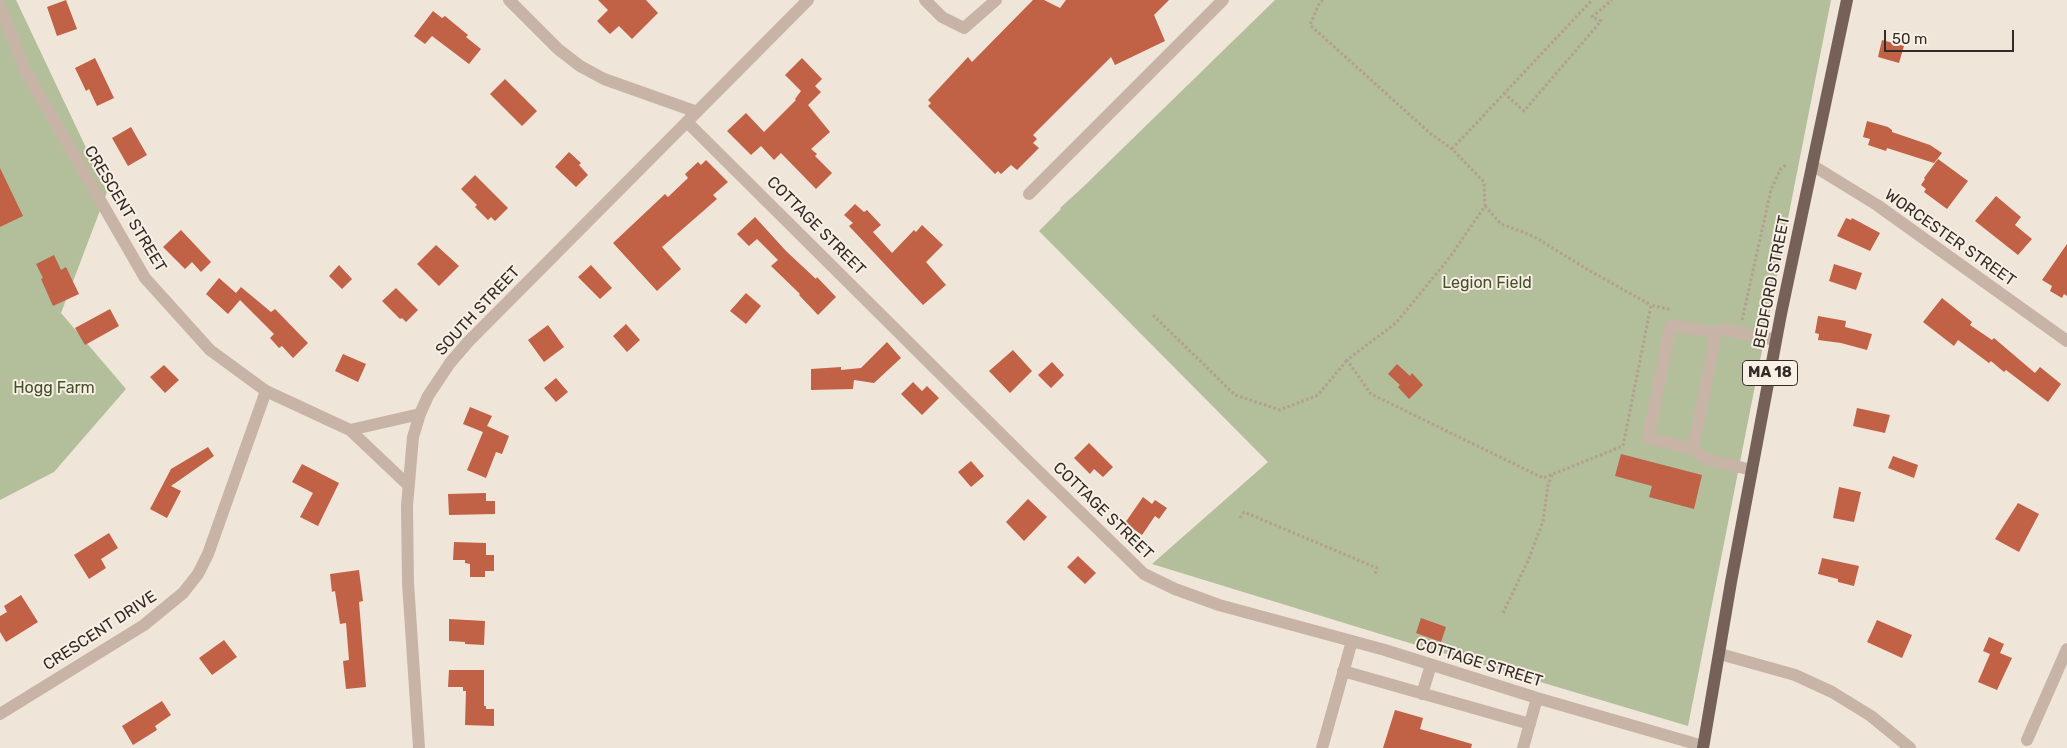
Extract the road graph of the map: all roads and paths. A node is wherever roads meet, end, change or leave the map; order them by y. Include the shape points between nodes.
1 (509, 0) edge
2 (808, 0) edge
3 (925, 0) edge
4 (996, 0) edge
5 (1223, 0) edge
6 (1323, 0) edge
7 (1592, 0) edge
8 (1612, 0) edge
9 (1847, 0) edge
10 (0, 6) edge
11 (1504, 93) junction
12 (697, 112) junction
13 (687, 122) junction
14 (1452, 150) junction
15 (1787, 164) dead end
16 (1812, 165) junction
17 (1029, 194) dead end
18 (1485, 206) junction
19 (1652, 305) dead end
20 (1153, 315) dead end
21 (1741, 325) dead end
22 (1716, 333) junction
23 (1776, 340) junction
24 (2067, 342) edge
25 (1347, 360) junction
26 (266, 391) junction
27 (420, 414) junction
28 (350, 430) junction
29 (1623, 446) dead end
30 (1693, 449) junction
31 (1752, 470) junction
32 (1552, 474) junction
33 (408, 485) junction
34 (1240, 518) dead end
35 (1375, 574) dead end
36 (1503, 613) dead end
37 (1352, 641) junction
38 (2067, 649) edge
39 (1720, 654) junction
40 (1431, 665) junction
41 (1343, 671) junction
42 (1422, 694) junction
43 (1537, 698) junction
44 (0, 714) edge
45 (1530, 724) junction
46 (2027, 740) dead end
47 (1703, 747) edge
48 (418, 748) edge
49 (1322, 748) edge
50 (1523, 748) edge
51 (1910, 748) edge

1 - 12 street via 558,49 580,66 604,80
2 - 12 street, SOUTH STREET
3 - 4 street via 942,17 964,28
5 - 17 street
6 - 14 path via 1310,25
7 - 11 path
8 - 11 path via 1592,17 1601,21 1524,111
9 - 16 main road, BEDFORD STREET / MA 18
10 - 26 street, CRESCENT STREET via 25,70 145,278 210,350
11 - 14 path
12 - 13 street, SOUTH STREET
13 - 27 street, SOUTH STREET via 468,342 438,379
13 - 37 street, COTTAGE STREET via 1144,574 1219,605
14 - 18 path via 1484,182
15 - 21 path via 1780,170 1770,190
16 - 23 main road, BEDFORD STREET / MA 18
16 - 24 street, WORCESTER STREET via 1876,205
18 - 19 path via 1501,224 1533,236
18 - 25 path via 1450,257 1396,323
20 - 25 path via 1235,395 1280,410 1318,395
22 - 23 street via 1722,329
22 - 30 street
22 - 30 street via 1671,325 1648,438
23 - 31 main road, BEDFORD STREET / MA 18
25 - 32 path via 1371,394 1543,478
26 - 28 street, CRESCENT STREET
26 - 44 street, CRESCENT DRIVE via 198,574 182,593 136,630
27 - 28 street
27 - 33 street, SOUTH STREET via 413,437
28 - 33 street, CRESCENT STREET
29 - 32 path
30 - 31 street via 1706,459
31 - 39 main road, BEDFORD STREET / MA 18
32 - 36 path via 1543,521
33 - 48 street, SOUTH STREET via 408,583
34 - 35 path via 1244,512 1377,568
37 - 40 street, COTTAGE STREET
37 - 41 street
38 - 46 street
39 - 47 main road, BEDFORD STREET / MA 18
39 - 51 street via 1795,675 1832,692 1871,716
40 - 42 street
40 - 43 street, COTTAGE STREET
41 - 42 street
41 - 49 street
42 - 45 street
43 - 45 street
43 - 47 street, COTTAGE STREET
45 - 50 street

